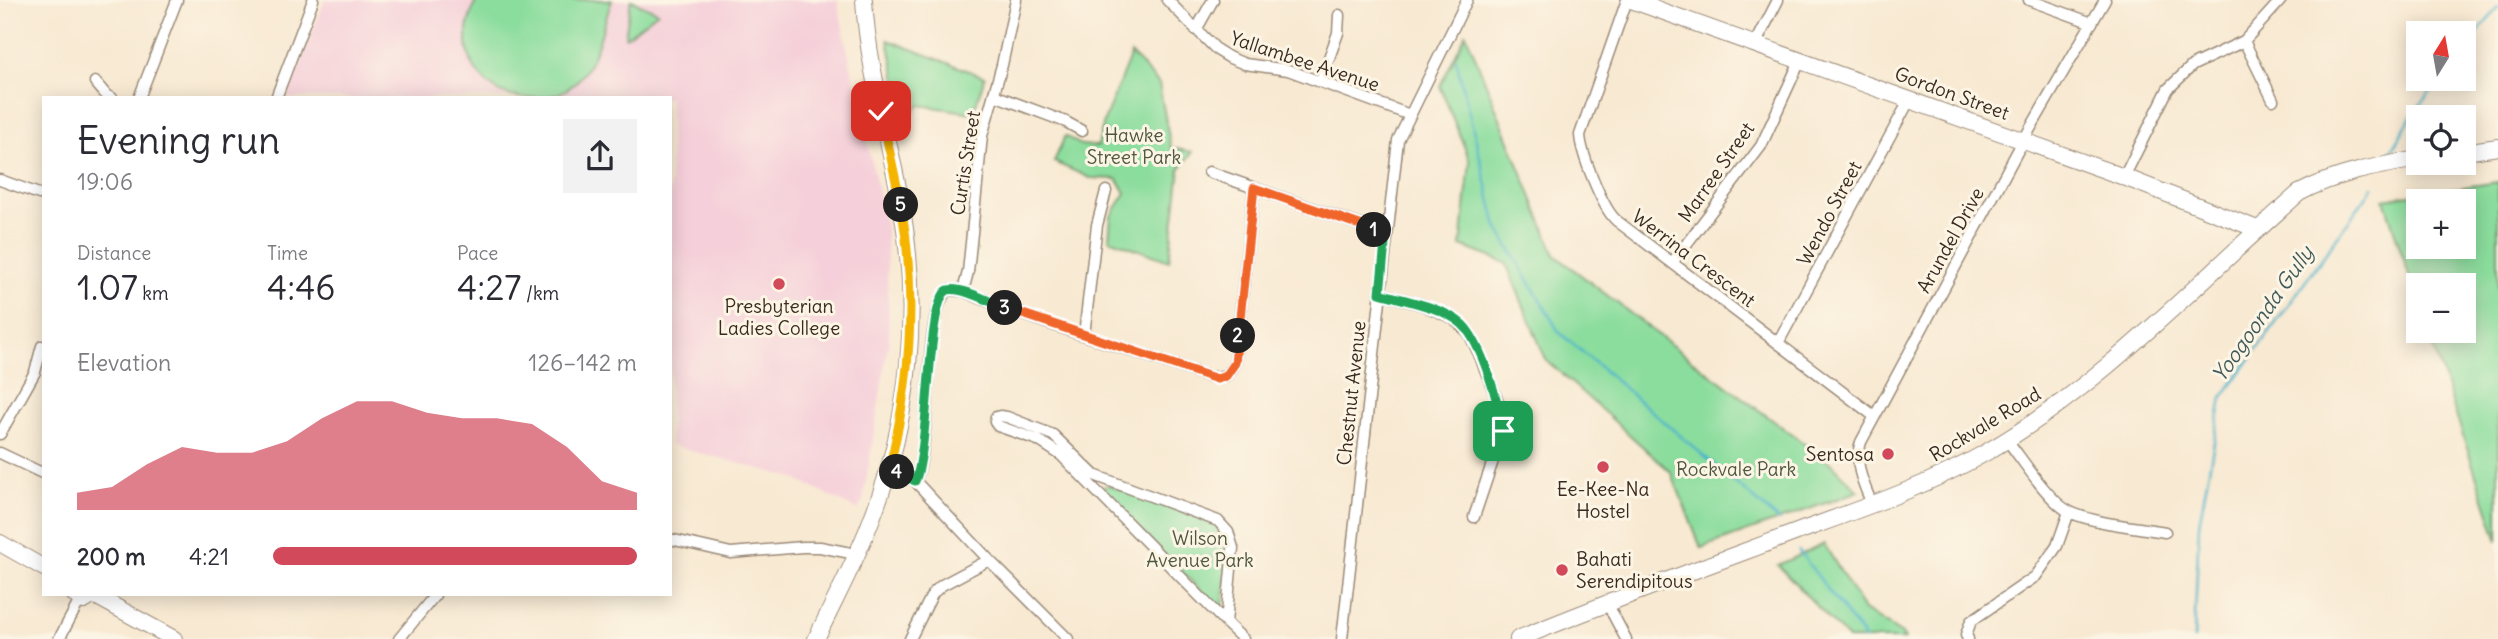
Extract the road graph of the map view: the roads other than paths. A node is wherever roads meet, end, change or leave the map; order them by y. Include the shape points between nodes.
1 (177, 0) edge
2 (313, 0) edge
3 (864, 0) edge
4 (1017, 0) edge
5 (1167, 0) edge
6 (1213, 0) edge
7 (1467, 0) edge
8 (1629, 0) edge
9 (1778, 0) edge
10 (2029, 0) edge
11 (2105, 0) edge
12 (2281, 0) edge
13 (1339, 15) dead end
14 (2092, 23) junction
15 (1196, 30) junction
16 (2244, 41) junction
17 (1755, 45) junction
18 (1800, 61) junction
19 (1321, 80) junction
20 (95, 82) dead end
21 (994, 95) junction
22 (107, 96) edge
23 (140, 96) edge
24 (277, 96) edge
25 (1910, 99) junction
26 (2273, 100) dead end
27 (1410, 115) junction
28 (1082, 131) dead end
29 (2023, 141) junction
30 (2498, 147) edge
31 (2476, 150) edge
32 (2406, 161) edge
33 (1209, 172) dead end
34 (2124, 177) junction
35 (0, 180) edge
36 (1254, 188) junction
37 (1106, 191) dead end
38 (38, 194) dead end
39 (2257, 229) junction
40 (1386, 234) junction
41 (1672, 263) junction
42 (962, 290) junction
43 (1380, 293) junction
44 (1084, 335) junction
45 (1778, 343) junction
46 (42, 346) dead end
47 (1874, 416) junction
48 (1030, 431) dead end
49 (0, 434) edge
50 (2007, 440) junction
51 (0, 453) edge
52 (889, 469) junction
53 (42, 473) edge
54 (1090, 478) junction
55 (915, 481) junction
56 (1872, 504) junction
57 (2069, 512) junction
58 (1474, 517) dead end
59 (2165, 532) dead end
60 (672, 539) edge
61 (0, 543) edge
62 (856, 554) junction
63 (989, 560) junction
64 (42, 567) edge
65 (86, 596) edge
66 (434, 596) edge
67 (1608, 605) junction
68 (1226, 623) junction
69 (59, 639) edge
70 (174, 639) edge
71 (398, 639) edge
72 (816, 639) edge
73 (910, 639) edge
74 (1068, 639) edge
75 (1243, 639) edge
76 (1342, 639) edge
77 (1518, 639) edge
78 (1626, 639) edge
79 (1968, 639) edge

1 - 23 street
2 - 24 street
3 - 52 street via 869,47 902,208 910,278 907,377
4 - 21 street, Curtis Street
5 - 15 street, Yallambee Avenue
6 - 15 street
7 - 27 street, Chestnut Avenue
8 - 17 street, Gordon Street
8 - 41 street, Werrina Crescent via 1580,142 1610,216
9 - 17 street
10 - 14 street
11 - 14 street, Arundel Drive
12 - 16 street
13 - 19 street via 1338,33
14 - 29 street, Arundel Drive
15 - 19 street, Yallambee Avenue via 1230,58
16 - 26 street
16 - 34 street via 2193,65 2168,89
17 - 18 street, Gordon Street
18 - 25 street, Gordon Street
18 - 41 street, Marree Street via 1761,146
19 - 27 street, Yallambee Avenue
20 - 22 street
21 - 28 street
21 - 42 street, Curtis Street via 982,136 968,272
25 - 29 street, Gordon Street
25 - 45 street, Wendo Street
27 - 40 street, Chestnut Avenue via 1398,140
29 - 34 street, Gordon Street
29 - 47 street, Arundel Drive
30 - 31 street
32 - 39 street, Rockvale Road via 2316,184
33 - 36 street
34 - 39 street, Gordon Street
35 - 38 street
36 - 40 street
36 - 44 street via 1235,363 1226,376 1210,377
37 - 44 street via 1097,225
39 - 50 street, Rockvale Road via 2121,354
40 - 43 street, Chestnut Avenue
41 - 45 street, Werrina Crescent
42 - 44 street
42 - 55 street via 945,292 938,307 925,437
43 - 58 street via 1453,318 1469,333 1479,354 1499,404 1503,431
43 - 76 street, Chestnut Avenue
45 - 47 street, Werrina Crescent
46 - 49 street via 35,372
47 - 56 street, Arundel Drive via 1857,451
48 - 54 street via 1064,452
50 - 56 street, Rockvale Road via 1945,474
50 - 57 street
51 - 53 street
52 - 55 street
52 - 62 street
54 - 68 street
54 - 68 street via 1201,513 1224,527 1233,548
55 - 63 street
56 - 67 street, Rockvale Road
57 - 59 street
57 - 79 street via 2057,546 2036,576 1971,621
60 - 62 street via 731,553 820,547
61 - 64 street
62 - 72 street
63 - 73 street via 933,593
63 - 74 street
65 - 69 street
65 - 70 street
66 - 71 street
67 - 77 street, Rockvale Road
67 - 78 street
68 - 75 street

